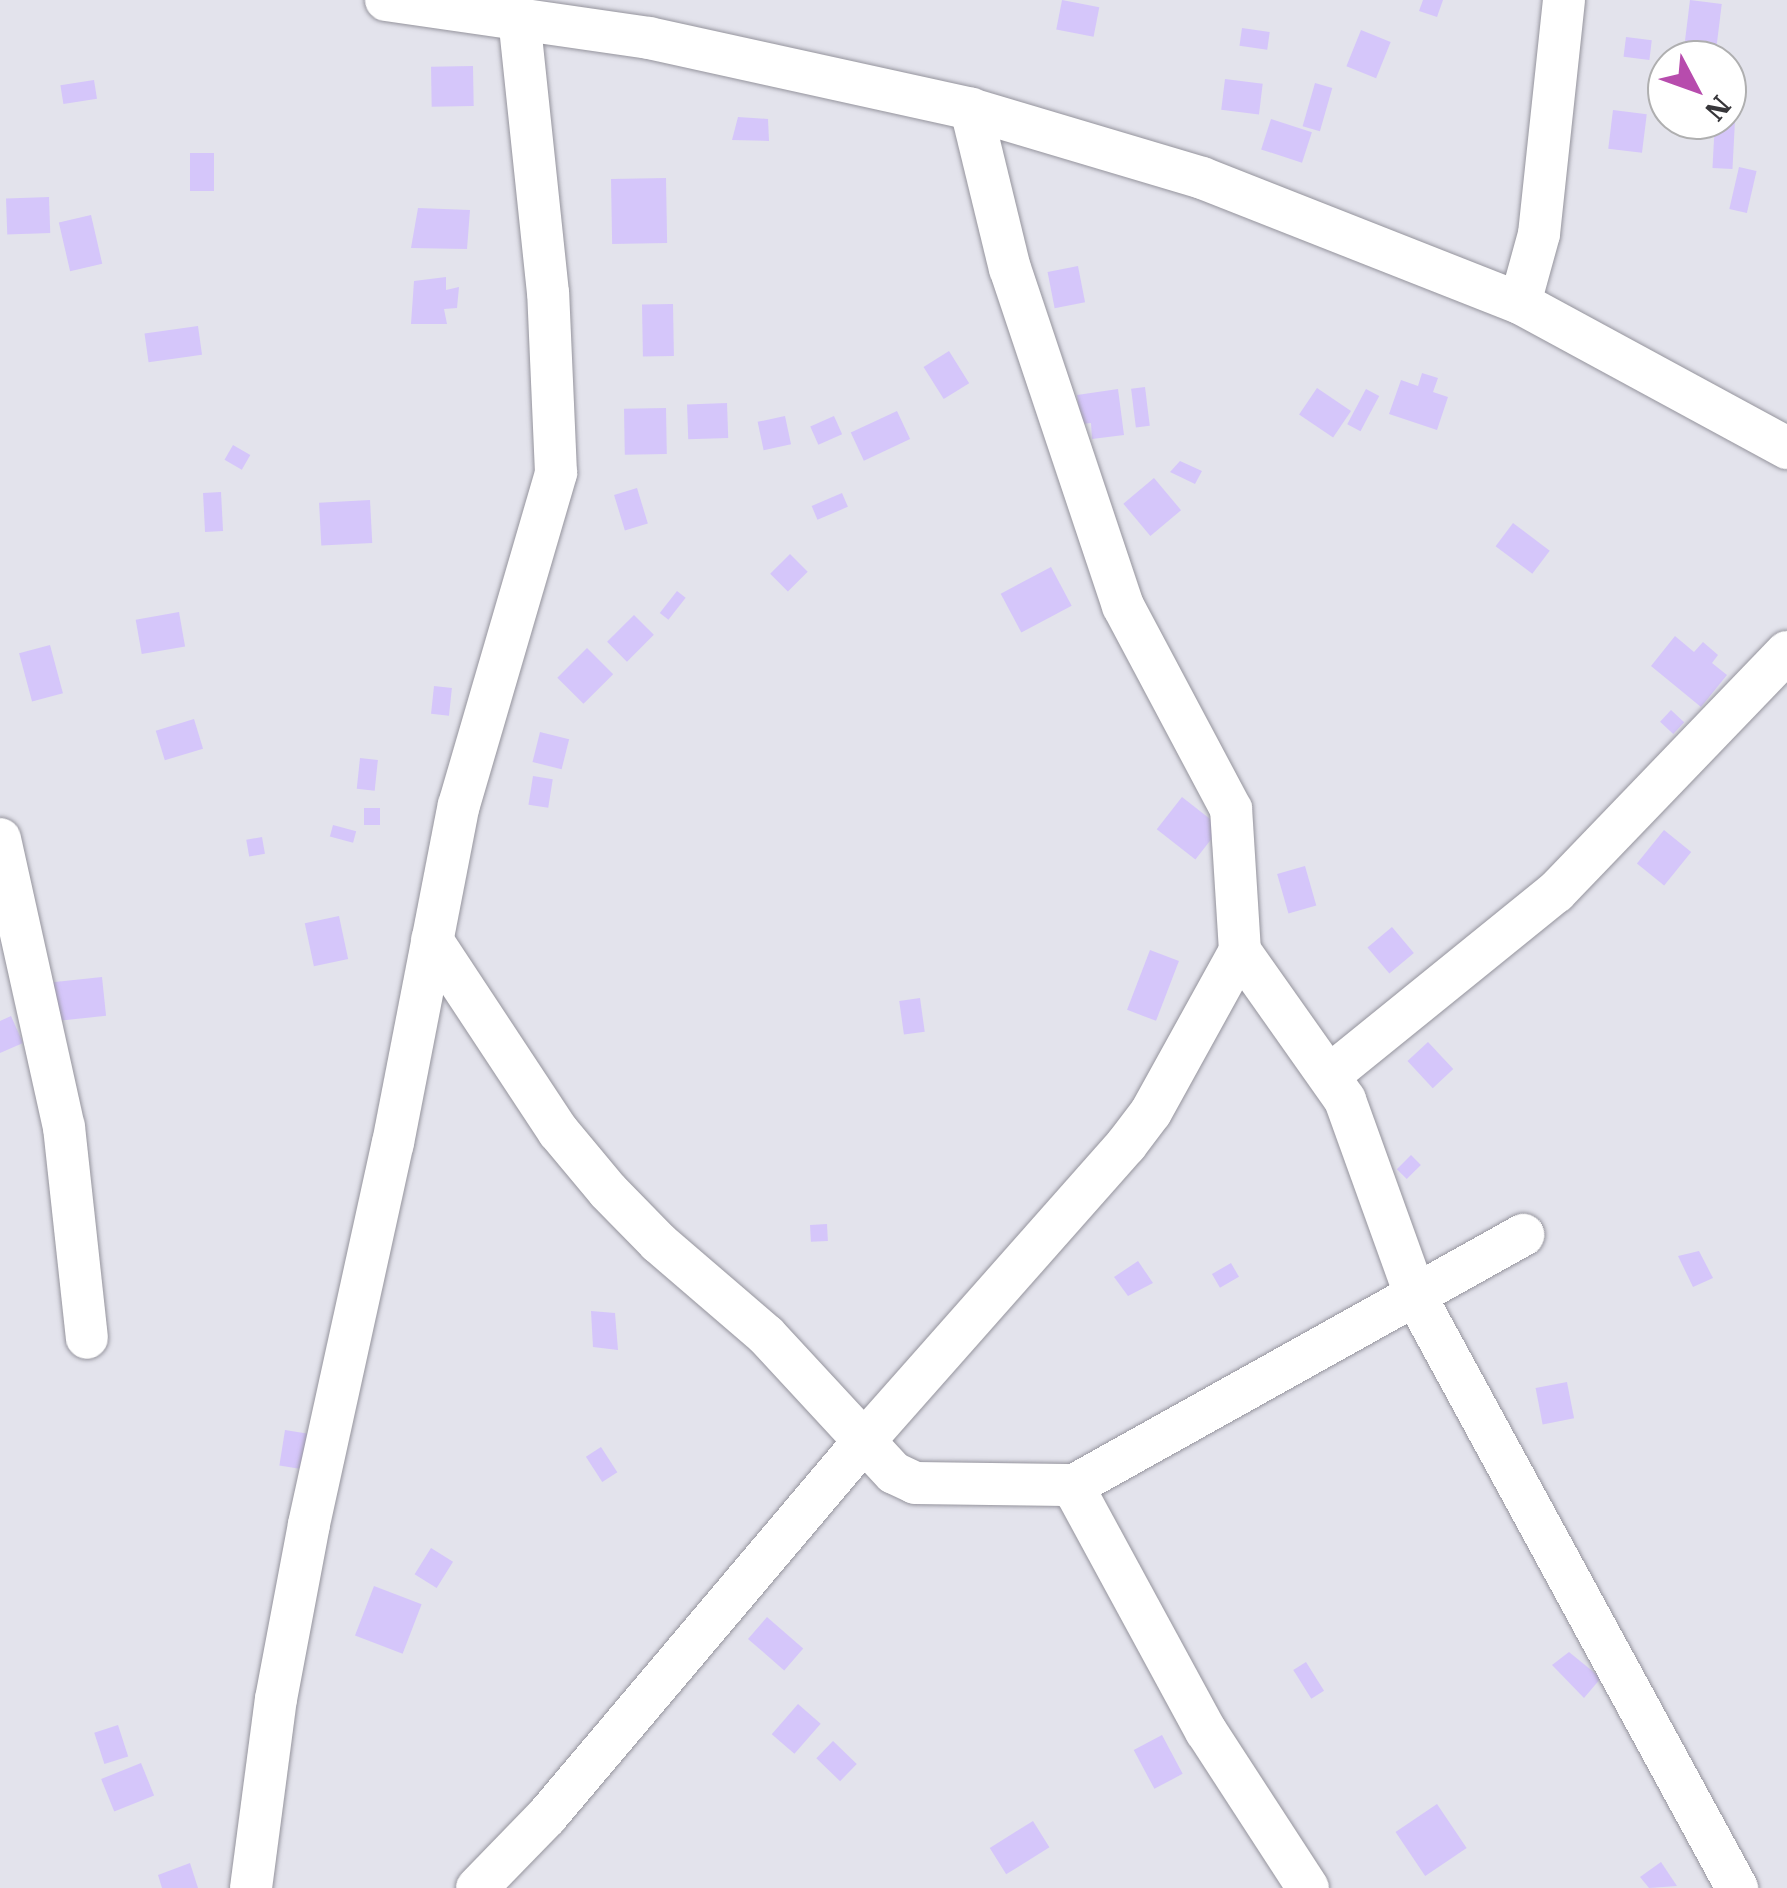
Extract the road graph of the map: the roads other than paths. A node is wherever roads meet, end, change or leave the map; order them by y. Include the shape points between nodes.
1 (386, 0) edge
2 (1564, 0) edge
3 (505, 11) edge
4 (971, 109) junction
5 (1520, 303) junction
6 (1787, 448) edge
7 (1787, 652) edge
8 (0, 839) edge
9 (432, 940) junction
10 (1240, 951) junction
11 (1331, 1074) junction
12 (1523, 1235) dead end
13 (1416, 1297) junction
14 (86, 1338) dead end
15 (865, 1440) junction
16 (1072, 1487) junction
17 (251, 1888) edge
18 (478, 1888) edge
19 (1308, 1888) edge
20 (1737, 1888) edge

1 - 3 street
2 - 5 street via 1539,234
3 - 4 street
3 - 9 street via 548,293 556,463 459,805
4 - 5 street via 1202,178
4 - 10 street via 1010,269 1123,606 1231,809
5 - 6 street
7 - 11 street via 1556,892
8 - 14 street via 64,1127
9 - 15 street via 558,1131 608,1191 766,1335
9 - 17 street via 287,1641
10 - 11 street
10 - 15 street via 1126,1145
11 - 13 street
12 - 13 street
13 - 16 street
13 - 20 street
15 - 16 street via 894,1474 915,1483
15 - 18 street via 547,1816
16 - 19 street via 1206,1730

